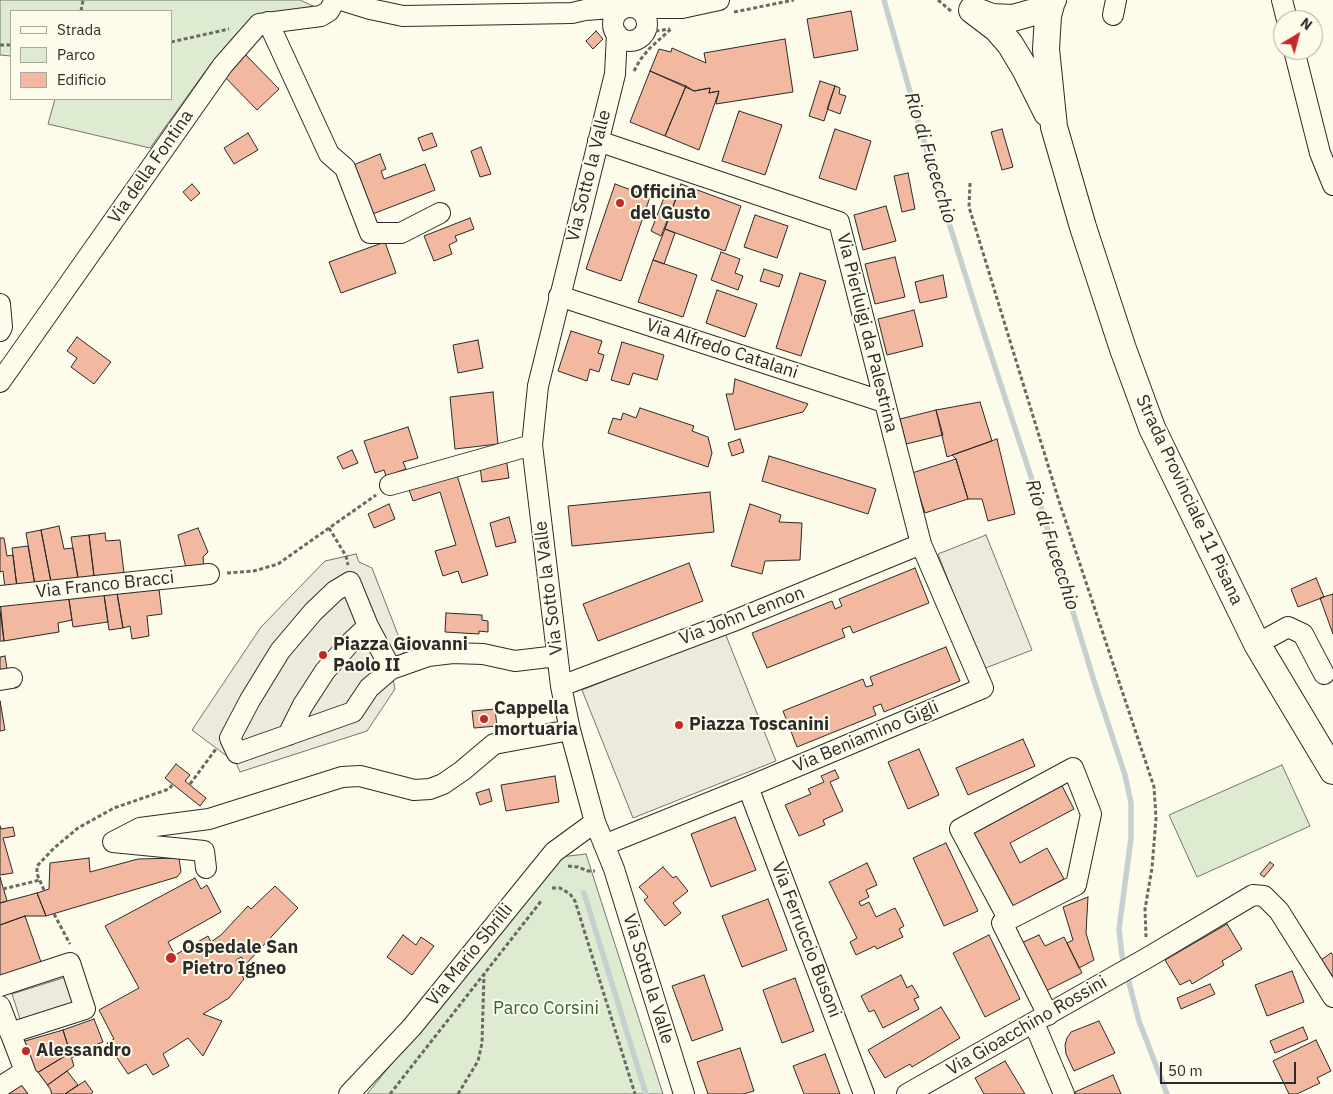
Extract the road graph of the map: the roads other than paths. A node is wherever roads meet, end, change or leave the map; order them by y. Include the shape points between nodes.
1 (334, 0) edge
2 (341, 0) edge
3 (1052, 0) edge
4 (683, 5) edge
5 (965, 5) edge
6 (725, 6) edge
7 (486, 7) edge
8 (632, 8) junction
9 (572, 13) junction
10 (264, 23) junction
11 (616, 32) junction
12 (643, 35) junction
13 (1297, 60) edge
14 (624, 73) junction
15 (1054, 127) junction
16 (598, 141) junction
17 (1333, 185) edge
18 (440, 213) dead end
19 (559, 296) junction
20 (0, 304) edge
21 (0, 331) edge
22 (0, 382) edge
23 (884, 402) junction
24 (532, 445) junction
25 (390, 485) road end
26 (921, 544) junction
27 (209, 574) road end
28 (0, 596) edge
29 (368, 626) junction
30 (1257, 644) junction
31 (557, 656) junction
32 (391, 669) junction
33 (1324, 674) dead end
34 (561, 686) junction
35 (570, 730) junction
36 (288, 735) junction
37 (1333, 771) edge
38 (748, 787) junction
39 (595, 822) junction
40 (604, 844) junction
41 (206, 868) dead end
42 (1008, 920) junction
43 (0, 986) edge
44 (1333, 997) edge
45 (0, 1006) edge
46 (1041, 1019) junction
47 (10, 1033) junction
48 (32, 1082) edge
49 (0, 1086) edge
50 (349, 1094) edge
51 (684, 1094) edge
52 (864, 1094) edge
53 (907, 1094) edge
54 (1064, 1094) edge

1 - 10 street via 329,11 321,16
2 - 7 street via 403,16
3 - 5 main road via 1034,12 1013,18 992,17
3 - 15 main road, Strada Provinciale 11 Pisana via 1046,49
4 - 6 street
4 - 8 street
4 - 12 street, Via Sotto la Valle
5 - 15 main road, Strada Provinciale 11 Pisana via 997,29 1010,44
7 - 9 street
8 - 9 street
8 - 11 street via 622,9 615,16
8 - 12 street via 642,11 647,20
9 - 11 street via 602,23
10 - 18 street via 329,154 345,168 370,233 401,233
10 - 22 street, Via della Fontina via 223,65
11 - 12 street via 626,40
11 - 14 street, Via Sotto la Valle
12 - 14 street, Via Sotto la Valle via 630,46
13 - 17 street via 1320,153
14 - 16 street, Via Sotto la Valle
15 - 30 main road, Strada Provinciale 11 Pisana via 1086,236 1152,428
16 - 19 street, Via Sotto la Valle
16 - 23 street, Via Pierluigi da Palestrina via 839,222
19 - 23 street, Via Alfredo Catalani
19 - 24 street, Via Sotto la Valle via 538,386
20 - 21 street
23 - 26 street, Via Pierluigi da Palestrina
24 - 25 street
24 - 31 street, Via Sotto la Valle
26 - 34 street, Via John Lennon via 731,622
26 - 38 street, Via Beniamino Gigli via 983,688
27 - 28 street, Via Franco Bracci
29 - 32 street
29 - 36 street via 325,670
29 - 36 street via 350,582 314,612 280,651 230,738 237,753
30 - 33 street via 1288,627 1303,634
30 - 37 main road, Strada Provinciale 11 Pisana
31 - 32 street via 515,661 483,654 453,653 428,656
31 - 34 street, Via Sotto la Valle
32 - 36 street via 369,688 353,712
34 - 35 street, Via Sotto la Valle
35 - 39 street, Via Sotto la Valle
35 - 41 street via 494,744 462,771 430,789 414,790 360,776 342,776 210,819 140,828 112,842 204,850
38 - 40 street, Via Beniamino Gigli
38 - 52 street, Via Ferruccio Busoni
39 - 40 street, Via Sotto la Valle
39 - 50 street, Via Mario Sbrilli via 554,852 412,1027
40 - 51 street, Via Sotto la Valle
42 - 42 street via 1076,885 1091,814 1073,768 960,829
42 - 46 street via 1002,923
43 - 47 street via 70,963 84,1009
44 - 46 street, Via Gioacchino Rossini via 1279,911 1264,896 1253,895
45 - 47 street
46 - 53 street, Via Gioacchino Rossini
46 - 54 street
47 - 48 street
48 - 49 street

